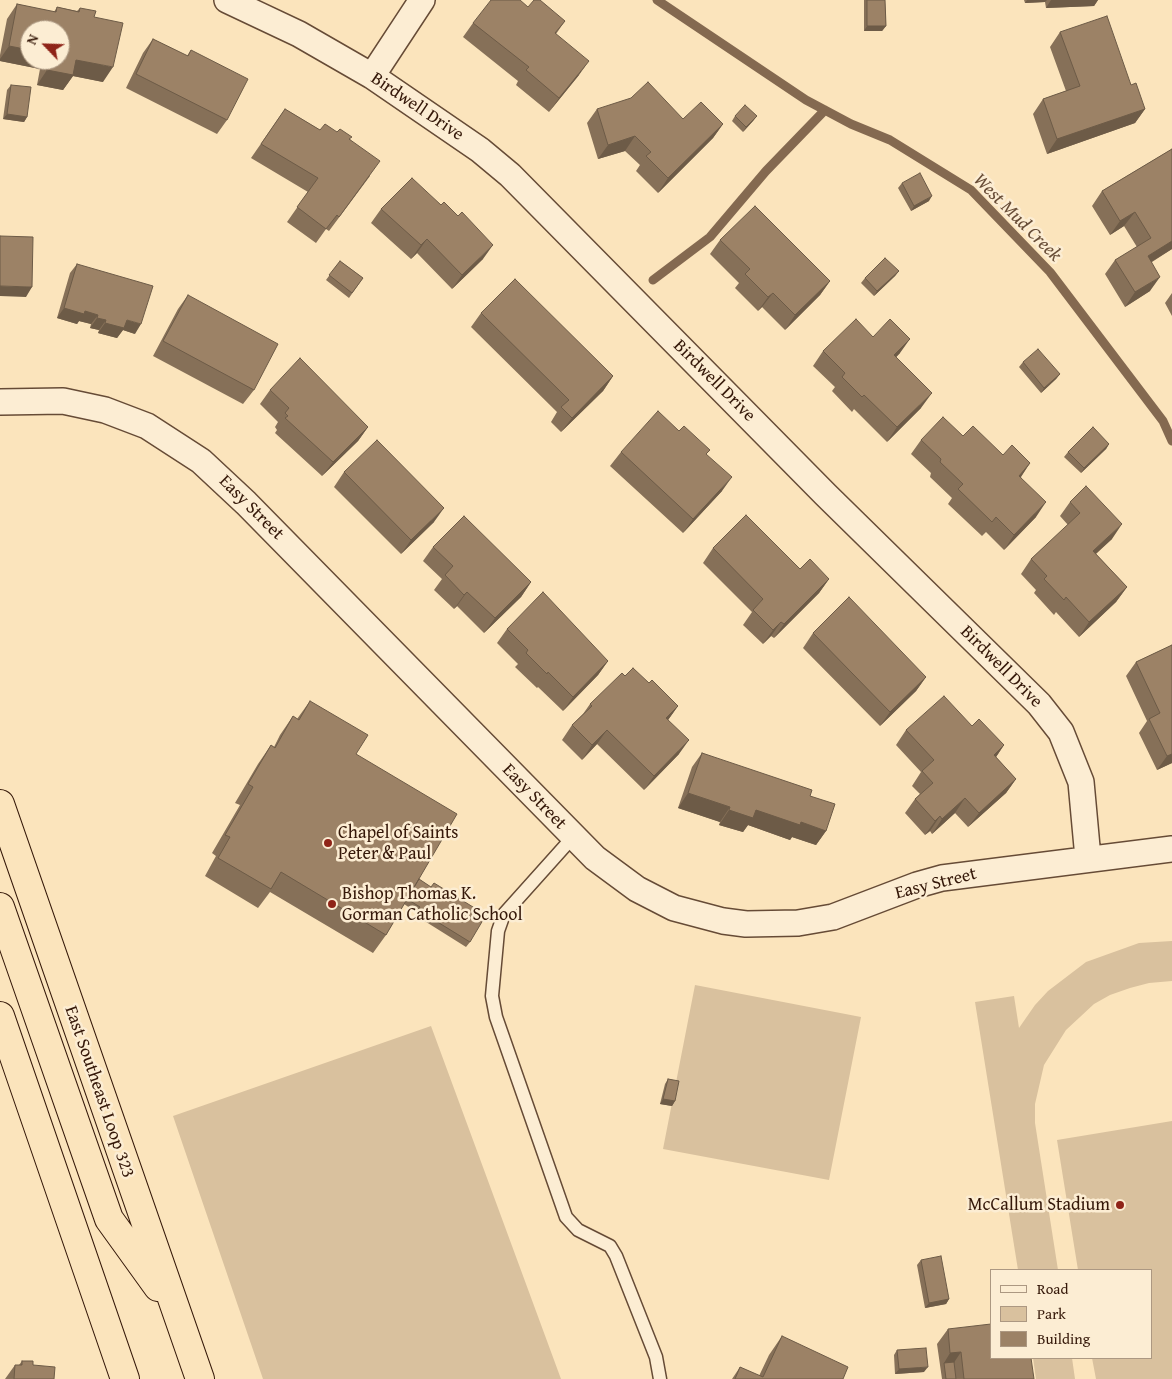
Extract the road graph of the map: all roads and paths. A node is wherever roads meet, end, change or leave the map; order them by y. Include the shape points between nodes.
1 (227, 0) edge
2 (422, 0) edge
3 (372, 76) junction
4 (0, 402) edge
5 (0, 804) edge
6 (573, 837) junction
7 (1172, 849) edge
8 (1088, 858) junction
9 (0, 907) edge
10 (0, 1016) edge
11 (176, 1313) junction
12 (125, 1379) edge
13 (200, 1379) edge
14 (660, 1379) edge

1 - 3 street, Birdwell Drive via 308,39
2 - 3 street
3 - 8 street, Birdwell Drive via 480,150 510,175 826,495 1039,704 1060,732 1081,782
4 - 6 street, Easy Street via 63,401 105,410 147,426 195,456 246,503
5 - 11 highway, East Southeast Loop 323
6 - 8 street, Easy Street via 615,874 656,899 696,914 746,924 772,925 833,917 942,878
6 - 14 lane via 504,914 498,931 492,996 496,1017 566,1216 578,1230 610,1246 616,1256 656,1357
7 - 8 street, Easy Street
9 - 11 highway via 109,1219
10 - 12 highway
11 - 13 highway, East Southeast Loop 323

